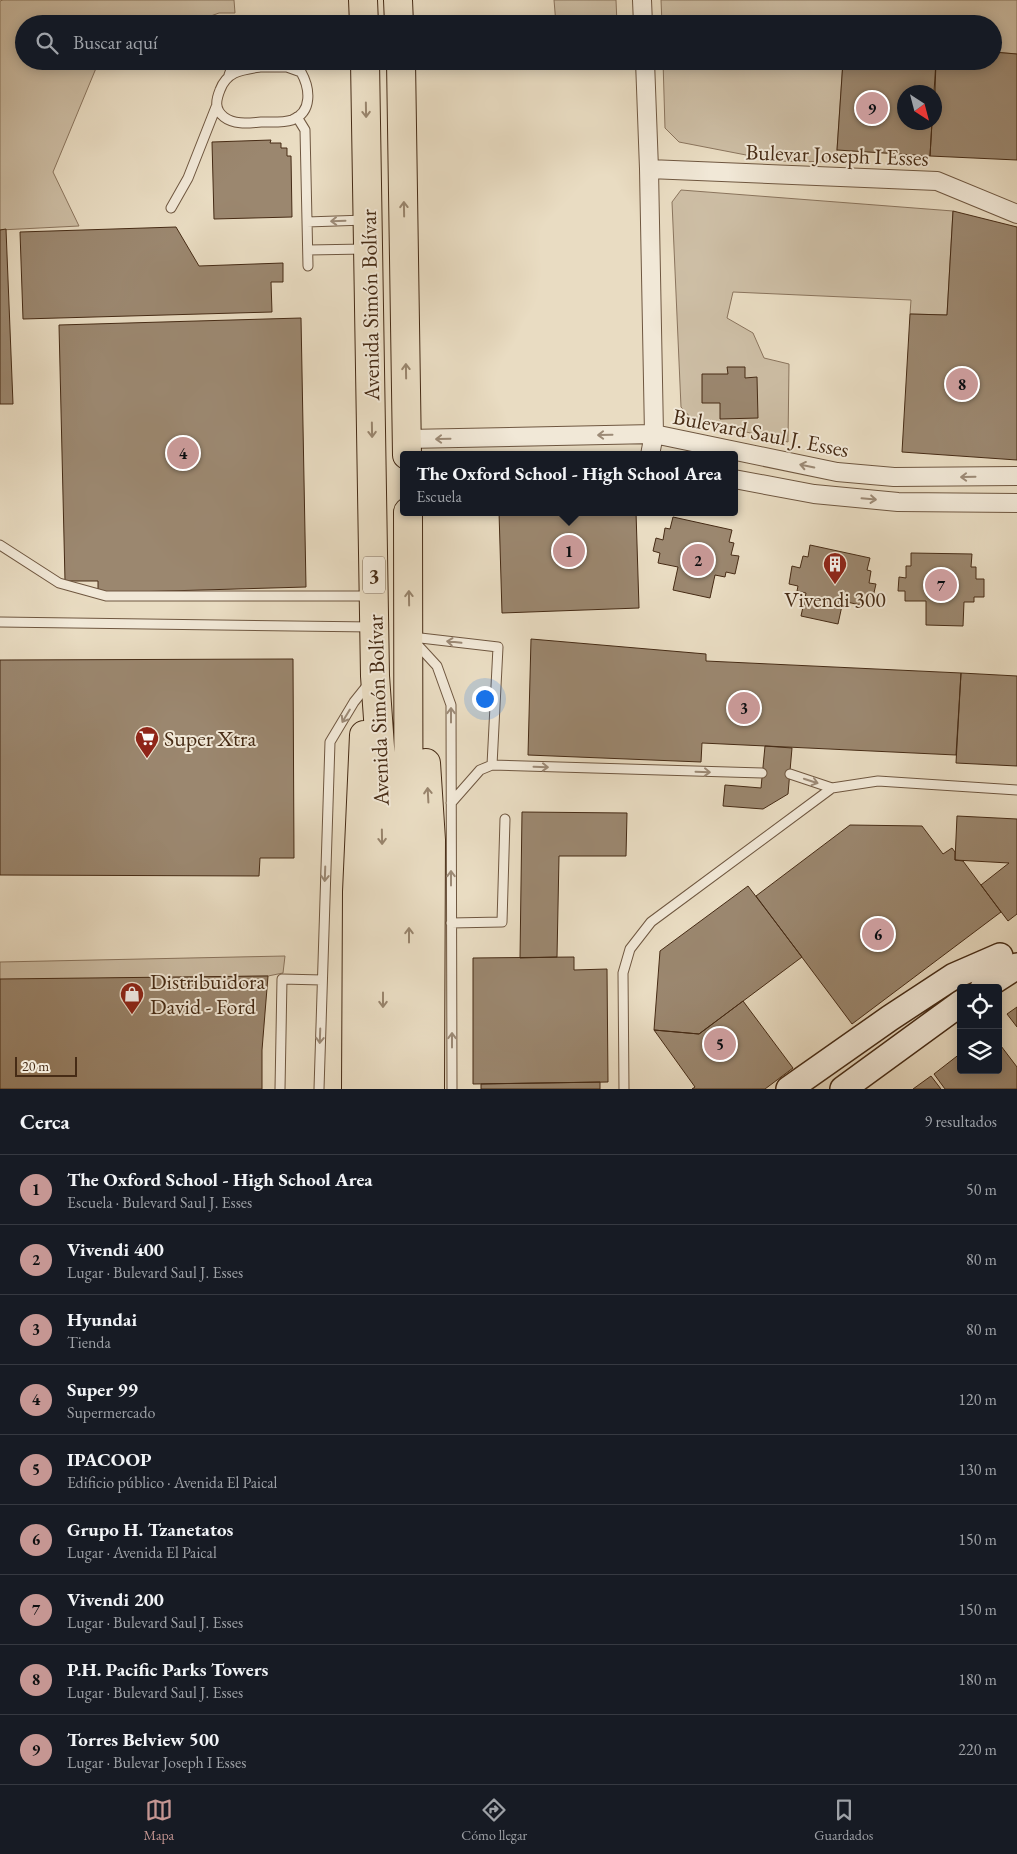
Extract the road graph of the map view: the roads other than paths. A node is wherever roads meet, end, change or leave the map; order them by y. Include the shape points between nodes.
1 (363, 0) edge
2 (398, 0) edge
3 (642, 0) edge
4 (364, 15) edge
5 (399, 15) edge
6 (643, 15) edge
7 (231, 70) edge
8 (238, 70) edge
9 (296, 70) edge
10 (365, 70) edge
11 (401, 70) edge
12 (645, 70) edge
13 (229, 75) junction
14 (216, 107) junction
15 (297, 117) junction
16 (650, 170) junction
17 (171, 208) dead end
18 (1017, 214) edge
19 (368, 220) junction
20 (307, 222) junction
21 (369, 249) junction
22 (308, 250) junction
23 (308, 266) dead end
24 (654, 434) junction
25 (407, 447) edge
26 (651, 451) edge
27 (736, 451) edge
28 (738, 451) edge
29 (1017, 476) edge
30 (738, 480) edge
31 (1017, 503) edge
32 (408, 516) edge
33 (0, 545) edge
34 (374, 596) junction
35 (0, 622) edge
36 (374, 627) junction
37 (410, 637) junction
38 (374, 676) junction
39 (409, 688) junction
40 (376, 706) junction
41 (492, 765) junction
42 (762, 774) dead end
43 (790, 774) dead end
44 (832, 788) junction
45 (1017, 790) edge
46 (451, 803) junction
47 (505, 819) dead end
48 (451, 923) junction
49 (1013, 959) edge
50 (322, 980) junction
51 (968, 984) edge
52 (987, 984) edge
53 (1000, 984) edge
54 (957, 991) edge
55 (957, 1006) edge
56 (957, 1024) edge
57 (280, 1089) edge
58 (319, 1089) edge
59 (356, 1089) edge
60 (382, 1089) edge
61 (409, 1089) edge
62 (430, 1089) edge
63 (452, 1089) edge
64 (624, 1089) edge
65 (789, 1089) edge
66 (815, 1089) edge
67 (843, 1089) edge
68 (870, 1089) edge

1 - 4 main road
2 - 5 main road
3 - 6 street
7 - 13 lane
8 - 13 lane
9 - 15 lane via 301,72 308,84 308,103 302,115
10 -> 19 main road, Avenida Simón Bolívar / 3
25 -> 11 main road, Avenida Simón Bolívar
12 - 16 street
13 - 14 lane via 221,87
14 - 15 lane via 223,117 235,122 290,121
14 - 17 lane via 188,178
15 - 20 lane via 306,130
16 - 18 street, Bulevar Joseph I Esses via 937,181
16 - 24 street
19 -> 20 lane
19 - 21 main road, Avenida Simón Bolívar / 3
20 - 22 lane
21 - 22 lane
21 -> 34 main road, Avenida Simón Bolívar / 3
22 - 23 lane
24 -> 25 street, Bulevard Saul J. Esses
24 - 26 street
27 -> 24 street, Bulevard Saul J. Esses
29 -> 28 street, Bulevard Saul J. Esses via 894,477 837,472
30 -> 31 street, Bulevard Saul J. Esses via 814,494 898,502
37 -> 32 main road, Avenida Simón Bolívar / 3
33 - 34 lane via 60,583 106,596
34 - 36 main road, Avenida Simón Bolívar / 3
35 - 36 lane
36 - 38 main road, Avenida Simón Bolívar / 3
37 - 39 main road, Avenida Simón Bolívar / 3
41 -> 37 lane via 498,647
46 -> 37 lane via 451,705 437,666
38 - 40 main road, Avenida Simón Bolívar / 3
38 -> 50 lane via 330,742
61 -> 39 main road, Avenida Simón Bolívar / 3
62 -> 39 main road via 431,840 424,732
40 - 59 main road via 363,737
40 -> 60 main road, Avenida Simón Bolívar / 3 via 381,761
41 -> 42 lane
41 - 46 lane via 480,770
43 -> 44 lane
44 - 45 lane via 878,781
44 - 64 lane via 651,922 630,949 623,973
48 -> 46 lane
47 - 48 lane via 502,922
63 -> 48 lane
49 - 51 main road
49 - 52 main road
49 - 53 main road
49 - 65 main road via 954,976
50 - 57 lane via 282,979
50 -> 58 lane
54 - 66 main road
55 - 67 main road
56 - 68 main road

